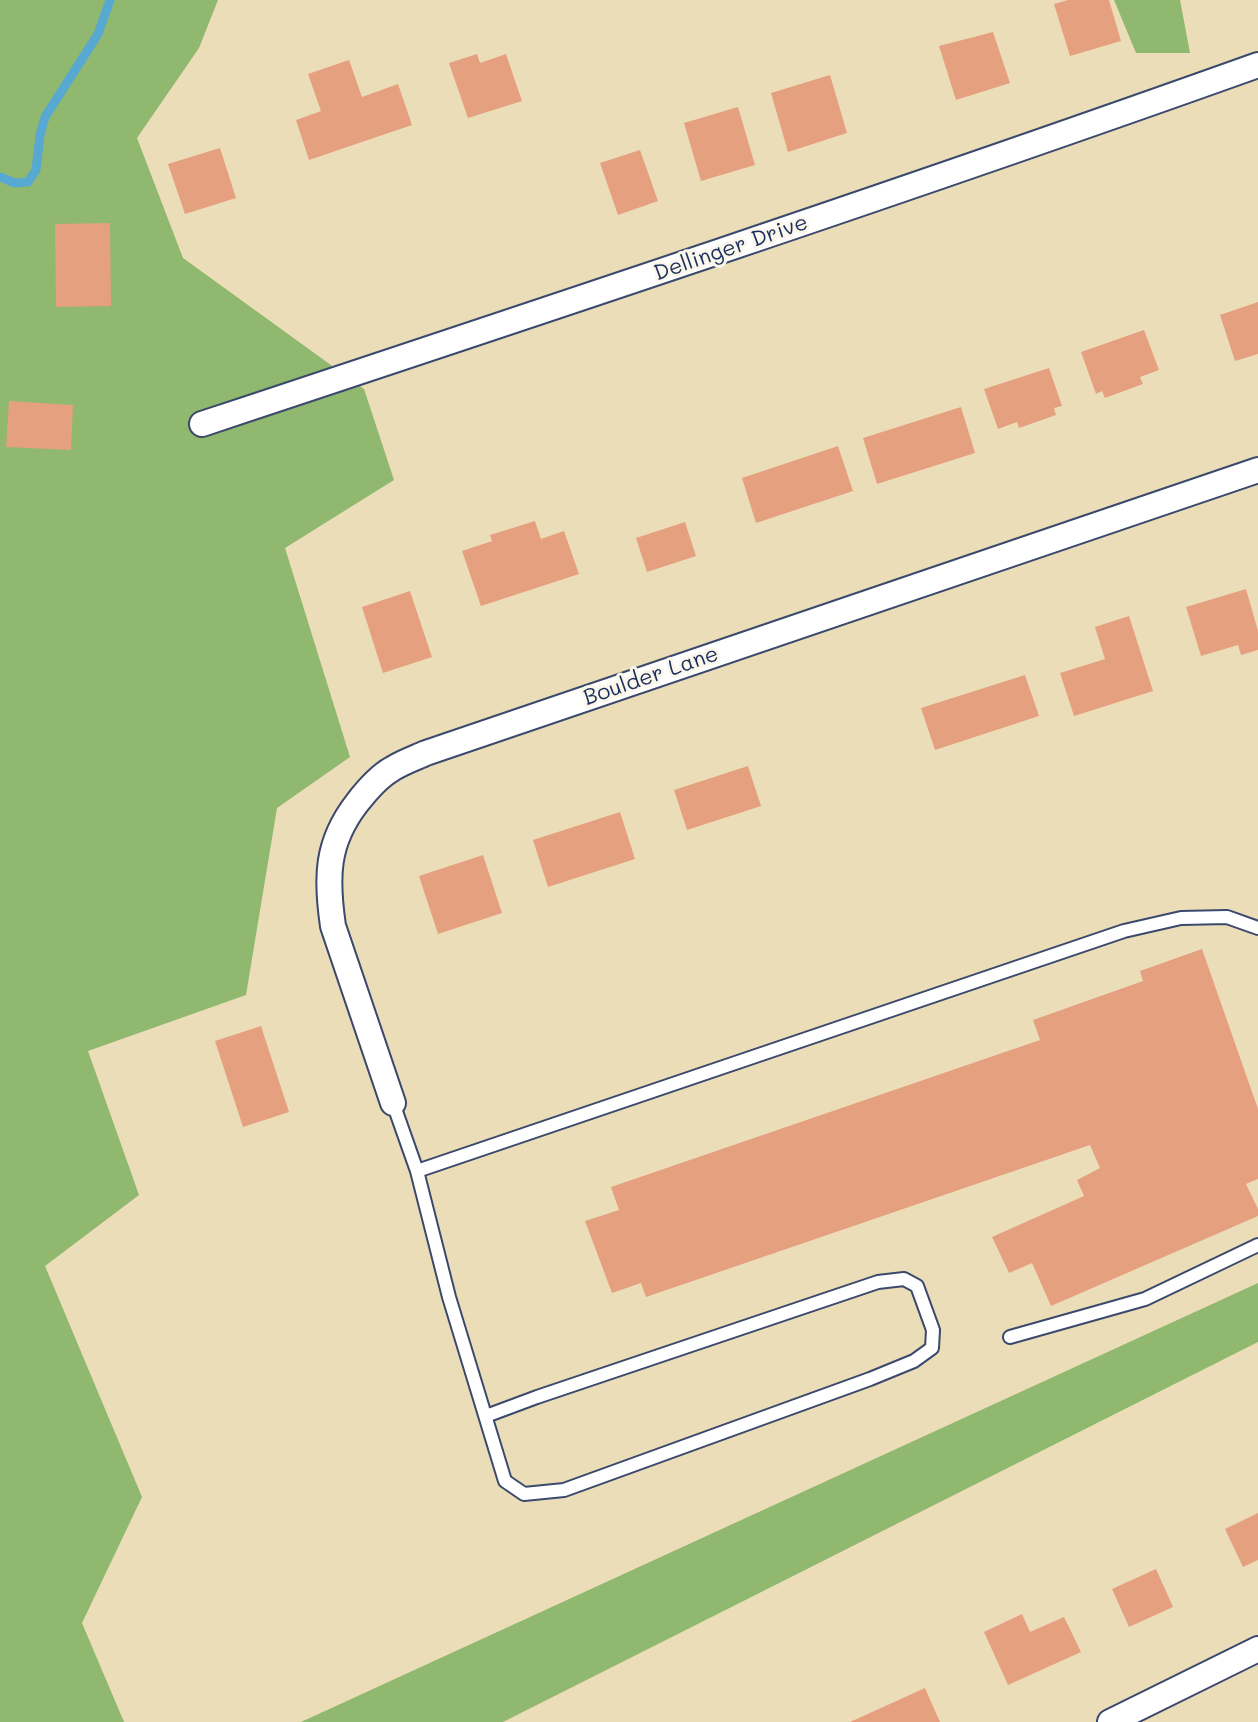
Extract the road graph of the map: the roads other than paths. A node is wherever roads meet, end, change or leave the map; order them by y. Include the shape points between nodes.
1 (1258, 65) edge
2 (202, 424) dead end
3 (1258, 470) edge
4 (1258, 928) edge
5 (393, 1103) joint
6 (417, 1171) junction
7 (1258, 1245) edge
8 (1010, 1337) dead end
9 (486, 1416) junction
10 (1258, 1649) edge
11 (1110, 1722) edge

1 - 2 street, Dellinger Drive
3 - 5 street, Boulder Lane via 391,769 368,788 335,839 329,895 333,926
4 - 6 lane via 1227,917 1181,918 1124,931
5 - 6 lane
6 - 9 lane
7 - 8 lane via 1145,1299
9 - 9 lane via 878,1282 904,1279 917,1286 933,1330 932,1348 914,1361 564,1490 524,1494 505,1481
10 - 11 street

